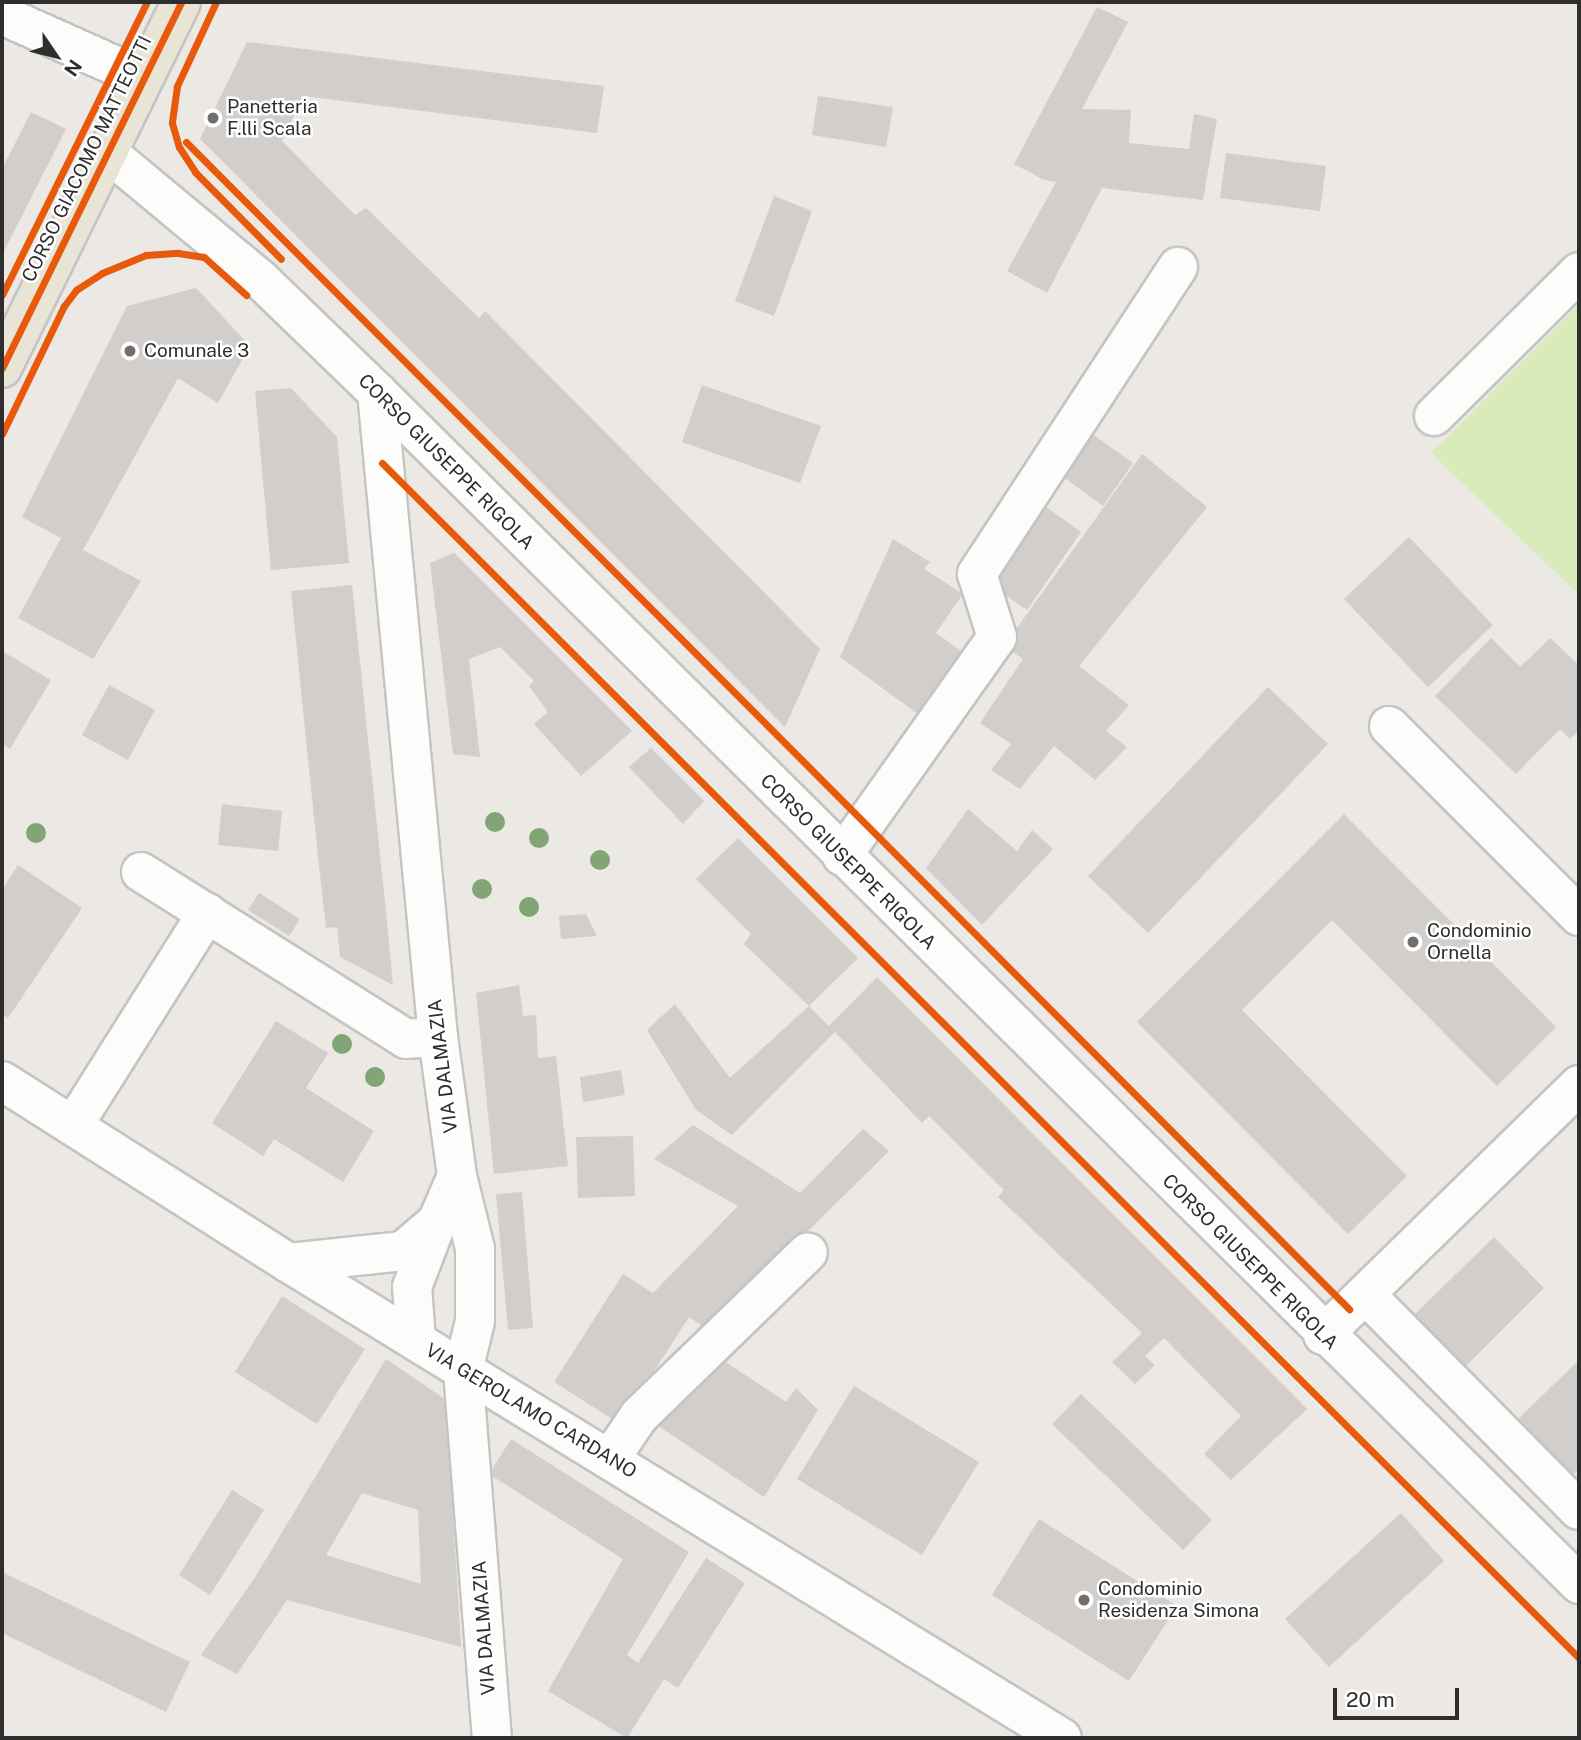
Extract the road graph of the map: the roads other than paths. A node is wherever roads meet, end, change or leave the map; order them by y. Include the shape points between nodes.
1 (181, 2) edge
2 (2, 15) edge
3 (143, 78) junction
4 (107, 152) junction
5 (1178, 267) dead end
6 (1579, 272) edge
7 (2, 368) edge
8 (377, 392) junction
9 (1434, 416) dead end
10 (1389, 726) dead end
11 (842, 856) junction
12 (141, 872) dead end
13 (207, 913) junction
14 (1579, 916) edge
15 (438, 1037) junction
16 (2, 1081) edge
17 (1579, 1085) edge
18 (73, 1126) junction
19 (457, 1176) junction
20 (437, 1222) junction
21 (808, 1252) dead end
22 (289, 1263) junction
23 (1365, 1294) junction
24 (1323, 1335) junction
25 (416, 1342) junction
26 (463, 1371) junction
27 (610, 1459) junction
28 (1579, 1510) edge
29 (1579, 1523) edge
30 (1548, 1553) junction
31 (1579, 1584) edge
32 (492, 1738) edge
33 (1062, 1738) edge

1 - 3 main road, CORSO GIACOMO MATTEOTTI
2 - 3 street
3 - 4 main road, CORSO GIACOMO MATTEOTTI
4 - 7 main road, CORSO GIACOMO MATTEOTTI
4 - 8 street, CORSO GIUSEPPE RIGOLA via 261,280
5 - 11 street via 976,574 997,637
6 - 9 street
8 - 11 street, CORSO GIUSEPPE RIGOLA
8 - 15 street, VIA DALMAZIA
10 - 14 street
11 - 24 street, CORSO GIUSEPPE RIGOLA
12 - 13 street
13 - 15 street via 406,1039
13 - 18 street
15 - 19 street, VIA DALMAZIA
16 - 18 street, VIA GEROLAMO CARDANO
17 - 23 street
18 - 22 street, VIA GEROLAMO CARDANO
19 - 20 street
19 - 26 street, VIA DALMAZIA via 475,1249 475,1321
20 - 22 street via 403,1251
20 - 25 street via 412,1287
21 - 27 street via 639,1416
22 - 25 street, VIA GEROLAMO CARDANO
23 - 24 street
23 - 28 street
24 - 30 street, CORSO GIUSEPPE RIGOLA
25 - 26 street, VIA GEROLAMO CARDANO
26 - 27 street, VIA GEROLAMO CARDANO
26 - 32 street, VIA DALMAZIA
27 - 33 street, VIA GEROLAMO CARDANO
29 - 30 street
30 - 31 street, CORSO GIUSEPPE RIGOLA

